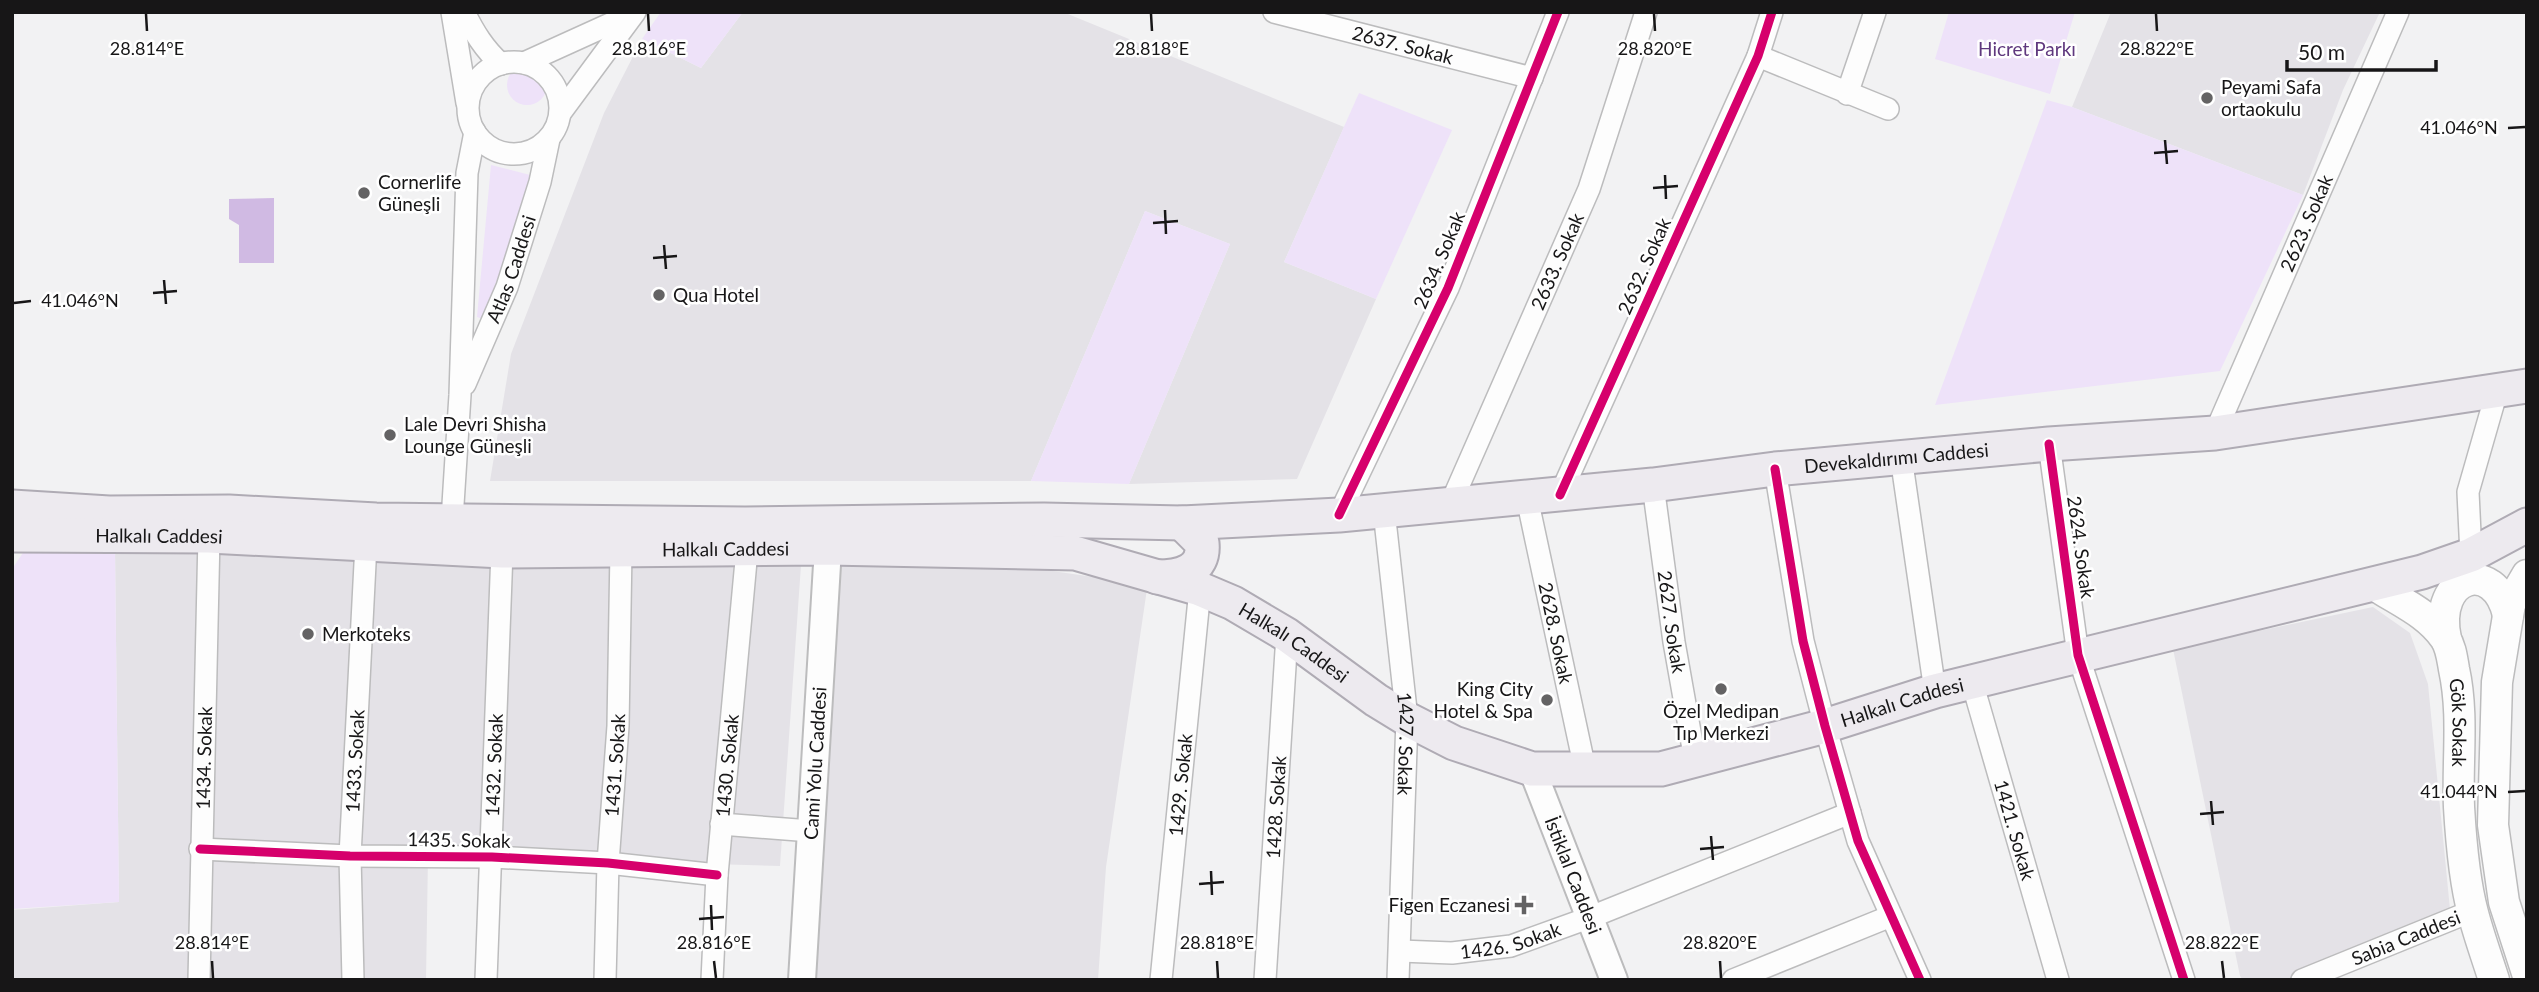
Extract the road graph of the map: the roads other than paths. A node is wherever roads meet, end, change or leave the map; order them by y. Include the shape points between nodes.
1 (452, 12) edge
2 (464, 12) edge
3 (1274, 12) edge
4 (1558, 12) edge
5 (1646, 12) edge
6 (1772, 12) edge
7 (1875, 12) edge
8 (2398, 12) edge
9 (635, 13) edge
10 (1758, 56) junction
11 (524, 63) junction
12 (502, 64) junction
13 (1532, 78) junction
14 (1847, 94) junction
15 (468, 109) junction
16 (1888, 109) dead end
17 (561, 112) junction
18 (475, 132) junction
19 (549, 139) junction
20 (2512, 388) edge
21 (460, 395) junction
22 (2215, 433) junction
23 (2049, 444) junction
24 (1901, 457) junction
25 (1775, 469) junction
26 (1653, 485) junction
27 (1560, 495) junction
28 (1527, 498) junction
29 (1451, 503) junction
30 (1384, 511) junction
31 (1339, 515) junction
32 (452, 520) junction
33 (1182, 523) junction
34 (2527, 525) edge
35 (15, 531) edge
36 (209, 536) junction
37 (366, 544) junction
38 (828, 548) junction
39 (621, 550) junction
40 (747, 550) junction
41 (502, 551) junction
42 (2471, 555) junction
43 (2527, 575) edge
44 (1152, 577) junction
45 (2373, 584) junction
46 (1200, 589) junction
47 (2508, 615) junction
48 (1287, 635) junction
49 (2446, 639) junction
50 (2078, 655) junction
51 (1972, 681) junction
52 (1935, 691) junction
53 (1407, 719) junction
54 (1825, 726) junction
55 (1695, 760) junction
56 (1532, 769) junction
57 (1585, 769) junction
58 (1850, 813) junction
59 (722, 824) junction
60 (811, 831) junction
61 (201, 849) junction
62 (350, 856) junction
63 (492, 857) junction
64 (608, 863) junction
65 (717, 875) junction
66 (2472, 911) junction
67 (1891, 916) junction
68 (1591, 917) junction
69 (1400, 951) junction
70 (2527, 973) edge
71 (199, 980) edge
72 (353, 980) edge
73 (486, 980) edge
74 (605, 980) edge
75 (712, 980) edge
76 (802, 980) edge
77 (1161, 980) edge
78 (1265, 980) edge
79 (1398, 980) edge
80 (1615, 980) edge
81 (1732, 980) edge
82 (1920, 980) edge
83 (2058, 980) edge
84 (2184, 980) edge
85 (2302, 980) edge
86 (2494, 980) edge

1 - 15 street
2 - 12 street via 475,34
3 - 13 street, 2637. Sokak
4 - 13 street, 2634. Sokak
5 - 29 street, 2633. Sokak via 1589,189
6 - 10 street, 2632. Sokak
7 - 14 street
8 - 22 street, 2623. Sokak
9 - 11 street
9 - 17 street
10 - 14 street
10 - 27 street, 2632. Sokak
11 - 12 street
11 - 17 street via 547,75 555,86
12 - 15 street via 477,81
13 - 31 street, 2634. Sokak via 1448,288
14 - 16 street
15 - 18 street
17 - 19 street
18 - 19 street via 496,151 510,154 524,154
18 - 21 street, Atlas Caddesi via 467,173
19 - 21 street, Atlas Caddesi via 540,183 506,287
20 - 22 main road, Devekaldırımı Caddesi
20 - 42 street via 2468,492
21 - 32 street, Atlas Caddesi
22 - 23 main road, Devekaldırımı Caddesi
23 - 24 main road, Devekaldırımı Caddesi
23 - 50 street, 2624. Sokak
24 - 25 main road, Devekaldırımı Caddesi
24 - 52 street
25 - 26 main road, Devekaldırımı Caddesi
25 - 54 street via 1803,640
26 - 27 main road, Devekaldırımı Caddesi
26 - 55 street, 2627. Sokak
27 - 28 main road, Devekaldırımı Caddesi
28 - 29 main road, Devekaldırımı Caddesi
28 - 57 street, 2628. Sokak
29 - 30 main road, Devekaldırımı Caddesi
30 - 31 main road, Devekaldırımı Caddesi
30 - 53 street, 1427. Sokak
31 - 33 main road, Devekaldırımı Caddesi
32 - 33 main road, Halkalı Caddesi
32 - 35 main road, Halkalı Caddesi via 109,513
33 - 44 main road via 1202,543 1197,563 1176,577
34 - 42 main road, Halkalı Caddesi
35 - 36 main road, Halkalı Caddesi
36 - 37 main road, Halkalı Caddesi
36 - 61 street, 1434. Sokak
37 - 41 main road, Halkalı Caddesi
37 - 62 street, 1433. Sokak
38 - 40 main road, Halkalı Caddesi
38 - 44 main road, Halkalı Caddesi via 1075,553
38 - 60 street, Cami Yolu Caddesi
39 - 40 main road, Halkalı Caddesi
39 - 41 main road, Halkalı Caddesi
39 - 64 street, 1431. Sokak via 618,726
40 - 59 street, 1430. Sokak
41 - 63 street, 1432. Sokak
42 - 45 main road, Halkalı Caddesi
43 - 47 main road, Gök Sokak
44 - 46 main road, Halkalı Caddesi
45 - 49 main road via 2431,621
45 - 50 main road, Halkalı Caddesi
46 - 48 main road, Halkalı Caddesi
46 - 77 street, 1429. Sokak
47 - 49 main road, Gök Sokak via 2497,589 2467,581 2447,598
47 - 70 main road, Gök Sokak via 2497,682 2493,825 2504,902
48 - 53 main road, Halkalı Caddesi
48 - 78 street, 1428. Sokak
49 - 66 main road, Gök Sokak via 2459,692 2459,806
50 - 51 main road, Halkalı Caddesi
50 - 84 street, 2624. Sokak
51 - 52 main road, Halkalı Caddesi
51 - 83 street, 1421. Sokak
52 - 54 main road, Halkalı Caddesi
53 - 56 main road, Halkalı Caddesi via 1454,743
53 - 69 street, 1427. Sokak
54 - 55 main road, Halkalı Caddesi
54 - 58 street
55 - 57 main road, Halkalı Caddesi via 1661,769
56 - 57 main road, Halkalı Caddesi
56 - 68 street, İstiklal Caddesi
58 - 67 street
58 - 68 street, 1426. Sokak
59 - 60 street
59 - 65 street, 1430. Sokak
60 - 76 street, Cami Yolu Caddesi
61 - 62 street, 1435. Sokak
61 - 71 street, 1434. Sokak
62 - 63 street, 1435. Sokak
62 - 72 street, 1433. Sokak
63 - 64 street, 1435. Sokak
63 - 73 street, 1432. Sokak
64 - 65 street, 1435. Sokak
64 - 74 street, 1431. Sokak
65 - 75 street, 1430. Sokak
66 - 85 street, Sabia Caddesi
66 - 86 main road, Gök Sokak
67 - 81 street
67 - 82 street
68 - 69 street, 1426. Sokak via 1511,946 1452,953
68 - 80 street, İstiklal Caddesi
69 - 79 street, 1427. Sokak

